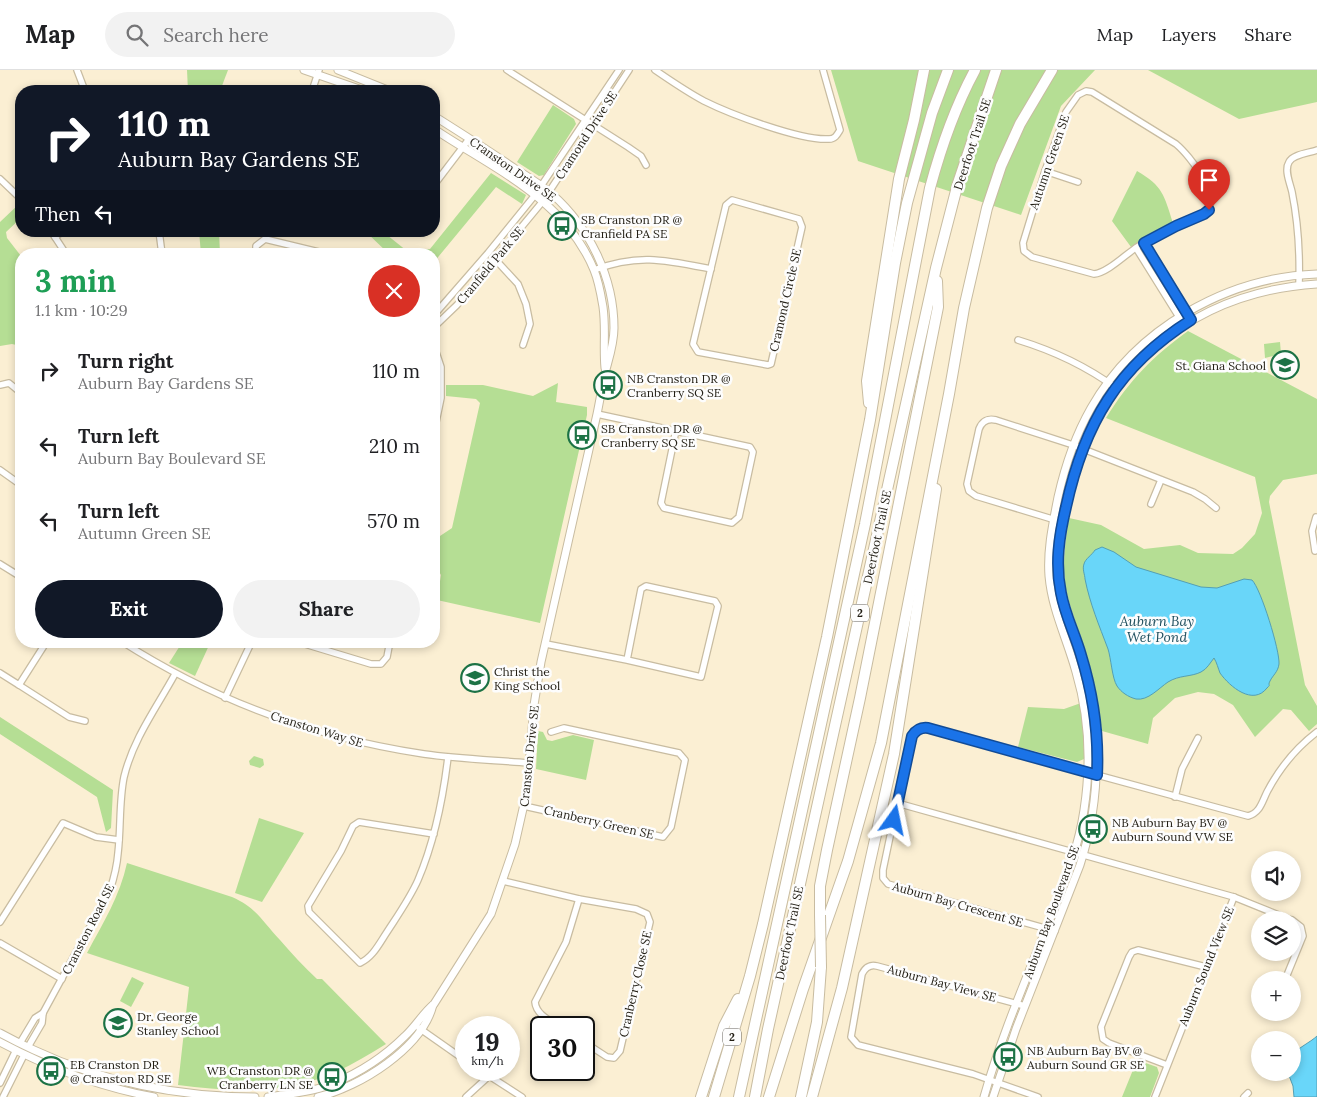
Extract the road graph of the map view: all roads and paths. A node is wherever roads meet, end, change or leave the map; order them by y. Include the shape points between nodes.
1 (77, 70) edge
2 (304, 70) edge
3 (338, 70) edge
4 (507, 70) edge
5 (618, 70) edge
6 (629, 70) edge
7 (655, 70) edge
8 (823, 70) edge
9 (924, 70) edge
10 (948, 70) edge
11 (975, 70) edge
12 (996, 70) edge
13 (1052, 70) edge
14 (318, 72) edge
15 (83, 85) edge
16 (314, 85) edge
17 (349, 85) edge
18 (375, 85) edge
19 (440, 120) edge
20 (586, 120) junction
21 (593, 125) junction
22 (440, 133) edge
23 (469, 139) junction
24 (463, 148) junction
25 (1317, 150) edge
26 (646, 165) dead end
27 (1045, 171) junction
28 (440, 177) edge
29 (0, 179) edge
30 (1078, 182) dead end
31 (542, 186) junction
32 (549, 192) junction
33 (15, 193) edge
34 (536, 195) junction
35 (543, 201) junction
36 (55, 237) edge
37 (1144, 243) junction
38 (62, 248) edge
39 (256, 248) edge
40 (302, 248) edge
41 (1136, 248) junction
42 (488, 253) junction
43 (495, 259) junction
44 (603, 267) junction
45 (711, 268) junction
46 (936, 268) junction
47 (594, 270) junction
48 (1317, 274) edge
49 (1299, 275) junction
50 (1317, 284) edge
51 (1299, 285) junction
52 (440, 310) edge
53 (1186, 312) junction
54 (1179, 317) junction
55 (1191, 320) junction
56 (440, 321) edge
57 (1184, 325) junction
58 (1018, 340) dead end
59 (523, 345) dead end
60 (440, 364) edge
61 (605, 374) junction
62 (1108, 383) junction
63 (0, 385) edge
64 (15, 388) edge
65 (1116, 388) junction
66 (440, 402) edge
67 (598, 414) junction
68 (943, 419) junction
69 (870, 420) junction
70 (676, 430) junction
71 (1073, 445) junction
72 (1082, 448) junction
73 (0, 470) edge
74 (1161, 480) junction
75 (15, 481) edge
76 (1151, 504) dead end
77 (1216, 508) dead end
78 (1316, 517) edge
79 (1053, 520) junction
80 (1062, 522) junction
81 (1316, 551) edge
82 (1317, 560) edge
83 (0, 564) edge
84 (15, 573) edge
85 (546, 644) junction
86 (43, 648) edge
87 (131, 648) edge
88 (249, 648) edge
89 (318, 648) edge
90 (389, 648) edge
91 (627, 660) junction
92 (0, 673) edge
93 (176, 674) junction
94 (19, 685) junction
95 (225, 698) junction
96 (85, 721) dead end
97 (551, 732) dead end
98 (1317, 732) edge
99 (1198, 738) dead end
100 (448, 757) junction
101 (529, 763) junction
102 (1088, 772) junction
103 (1097, 775) junction
104 (1175, 796) junction
105 (897, 804) junction
106 (524, 806) junction
107 (434, 834) junction
108 (119, 840) junction
109 (1074, 852) junction
110 (1084, 855) junction
111 (504, 881) junction
112 (1234, 897) junction
113 (579, 898) junction
114 (1269, 911) edge
115 (0, 922) edge
116 (1301, 926) edge
117 (1046, 928) junction
118 (1055, 931) junction
119 (1301, 941) edge
120 (0, 942) edge
121 (1206, 967) junction
122 (750, 976) junction
123 (62, 979) junction
124 (1016, 1004) junction
125 (1025, 1006) junction
126 (42, 1013) junction
127 (543, 1016) edge
128 (418, 1028) junction
129 (0, 1033) edge
130 (0, 1042) edge
131 (20, 1043) junction
132 (28, 1048) junction
133 (595, 1049) edge
134 (16, 1050) junction
135 (455, 1053) edge
136 (24, 1054) junction
137 (1167, 1065) junction
138 (989, 1079) junction
139 (484, 1081) edge
140 (497, 1081) edge
141 (998, 1082) junction
142 (0, 1083) edge
143 (331, 1084) junction
144 (167, 1094) edge
145 (177, 1094) edge
146 (335, 1095) edge
147 (2, 1097) edge
148 (154, 1097) edge
149 (255, 1097) edge
150 (268, 1097) edge
151 (318, 1097) edge
152 (466, 1097) edge
153 (522, 1097) edge
154 (701, 1097) edge
155 (714, 1097) edge
156 (739, 1097) edge
157 (755, 1097) edge
158 (769, 1097) edge
159 (801, 1097) edge
160 (812, 1097) edge
161 (984, 1097) edge
162 (993, 1097) edge
163 (1038, 1097) edge
164 (1155, 1097) edge

1 - 15 street
2 - 14 street
3 - 18 street
4 - 20 street
5 - 20 street, Cramond Drive SE
6 - 21 street, Cramond Drive SE
7 - 8 street via 702,100 727,111 789,132 830,139 840,130
9 - 69 highway via 887,248 867,381
10 - 69 highway, 2 via 907,203
11 - 156 highway via 952,118 930,188 866,524
12 - 46 highway, Deerfoot Trail SE / 2 via 958,183
13 - 68 highway via 1020,124 986,208
14 - 16 street
14 - 17 street
19 - 23 street, Cranston Drive SE
20 - 21 street
20 - 31 street, Cramond Drive SE
21 - 26 street via 641,156
21 - 32 street, Cramond Drive SE
22 - 24 street, Cranston Drive SE
23 - 24 street
23 - 31 street, Cranston Drive SE
24 - 28 street
24 - 34 street, Cranston Drive SE
25 - 49 street via 1292,158 1287,169 1297,227
27 - 30 street
27 - 37 street, Autumn Green SE via 1066,112 1078,95 1086,91 1176,144 1201,174 1211,207 1204,214
27 - 41 street, Autumn Green SE via 1023,243 1026,254 1094,274 1101,273
29 - 33 street
31 - 32 street, Cranston Drive SE
31 - 34 street, Cramond Drive SE
32 - 35 street, Cramond Drive SE
32 - 44 street, Cranston Drive SE via 571,214
34 - 35 street, Cranston Drive SE
34 - 42 street, Cranfield Park SE
35 - 43 street, Cranfield Park SE
35 - 47 street, Cranston Drive SE via 572,232
36 - 38 street
37 - 41 street, Autumn Green SE
37 - 53 street
39 - 40 street via 265,239
41 - 54 street
42 - 43 street
42 - 52 street, Cranfield Park SE
43 - 56 street, Cranfield Park SE
43 - 59 street via 518,284 526,304 530,324
44 - 45 street via 641,258
44 - 47 street
44 - 61 street, Cranston Drive SE via 614,330
45 - 45 street, Cramond Circle SE via 692,344 698,352 771,364 802,227 798,219 732,200 726,205
46 - 157 highway, Deerfoot Trail SE / 2
46 - 159 highway, bridge via 938,306 820,886 821,967 817,1022
47 - 61 street, Cranston Drive SE via 603,310
48 - 49 street, Auburn Bay Boulevard SE
49 - 51 street
49 - 53 street, Auburn Bay Boulevard SE via 1246,286
50 - 51 street, Auburn Bay Boulevard SE
51 - 55 street, Auburn Bay Boulevard SE via 1240,298
53 - 54 street, Auburn Bay Boulevard SE
53 - 55 street
54 - 57 street
54 - 62 street, Auburn Bay Boulevard SE via 1140,347
55 - 57 street, Auburn Bay Boulevard SE
57 - 65 street, Auburn Bay Boulevard SE via 1145,356
58 - 62 street via 1064,357
60 - 66 street
61 - 67 street, Cranston Drive SE
62 - 65 street
62 - 71 street, Auburn Bay Boulevard SE via 1091,408
63 - 64 street via 9,383
65 - 72 street, Auburn Bay Boulevard SE
67 - 70 street
67 - 85 street, Cranston Drive SE
68 - 158 highway via 881,744 848,861
68 - 160 highway via 945,429 894,754 842,988
69 - 122 highway, 2 via 825,646
70 - 70 street via 660,503 664,508 732,523 739,516 753,452 750,447
71 - 72 street
71 - 79 street, Auburn Bay Boulevard SE
71 - 79 street via 992,419 980,427 967,484 970,493
72 - 74 street
72 - 80 street, Auburn Bay Boulevard SE
73 - 75 street
74 - 76 street
74 - 77 street via 1202,496
78 - 81 street via 1312,531
79 - 80 street
79 - 102 street, Auburn Bay Boulevard SE via 1050,588 1083,702
80 - 103 street, Auburn Bay Boulevard SE via 1058,564 1060,592 1090,690 1096,732
81 - 82 street
83 - 84 street
85 - 91 street
85 - 101 street, Cranston Drive SE via 534,705
86 - 94 street
87 - 93 street, Cranston Way SE
88 - 95 street
89 - 90 street via 371,664 382,664
91 - 91 street via 641,589 646,586 715,601 718,606 701,677
92 - 94 street
93 - 95 street, Cranston Way SE
93 - 108 street, Cranston Road SE via 129,759 122,788
94 - 96 street via 69,717
95 - 100 street, Cranston Way SE via 302,727 345,739
97 - 106 street, Cranberry Green SE via 564,728 679,753 684,760 671,827 663,837
98 - 104 street via 1288,759 1259,809 1252,815 1245,816
99 - 104 street via 1182,769
100 - 101 street, Cranston Way SE
100 - 107 street via 443,801
101 - 106 street, Cranston Drive SE
102 - 103 street
102 - 105 street via 920,728 912,736
102 - 109 street, Auburn Bay Boulevard SE via 1084,811
103 - 104 street
103 - 110 street, Auburn Bay Boulevard SE
105 - 109 street
105 - 117 street, Auburn Bay Crescent SE via 883,870 883,878 888,884
106 - 111 street, Cranston Drive SE
107 - 107 street via 418,881 401,911 369,959 360,962 309,912 308,906 353,826 359,822
108 - 115 street via 96,836 64,823
108 - 123 street, Cranston Road SE via 116,872 110,890
109 - 110 street, Auburn Sound View SE
109 - 117 street, Auburn Bay Boulevard SE
110 - 112 street, Auburn Sound View SE
110 - 118 street, Auburn Bay Boulevard SE
111 - 113 street, Cranberry Close SE
111 - 128 street, Cranston Drive SE via 491,914 434,1004 426,1010
112 - 114 street
112 - 121 street, Auburn Sound View SE
113 - 127 street via 566,942 536,1002 536,1008
113 - 133 street, Cranberry Close SE via 642,910 650,922 620,1051 614,1058
116 - 119 street
117 - 118 street, Auburn Bay Crescent SE
117 - 124 street, Auburn Bay Boulevard SE
118 - 125 street, Auburn Bay Boulevard SE
120 - 123 street
121 - 137 street, Auburn Sound View SE
121 - 137 street via 1138,950 1129,957 1116,989 1101,1027 1103,1039
122 - 154 highway via 724,1026
122 - 155 highway, 2
123 - 126 street, Cranston Road SE
124 - 125 street, Auburn Bay View SE
124 - 138 street, Auburn Bay Boulevard SE
124 - 138 street, Auburn Bay View SE via 877,966 868,967 862,974 851,1033 854,1042
125 - 141 street, Auburn Bay Boulevard SE
126 - 131 street, Cranston Road SE via 35,1018
126 - 132 street, Cranston Road SE via 42,1023
128 - 135 street
128 - 143 street, Cranston Drive SE via 378,1058
128 - 146 street, Cranston Drive SE via 412,1042 396,1056
129 - 131 street
130 - 134 street
131 - 132 street
131 - 134 street, Cranston Road SE
132 - 136 street, Cranston Road SE
132 - 144 street
134 - 136 street
134 - 142 street, Cranston Road SE
136 - 147 street, Cranston Road SE
136 - 148 street via 96,1083
137 - 164 street, Auburn Sound View SE
138 - 141 street
138 - 161 street, Auburn Bay Boulevard SE
139 - 152 street
140 - 153 street
141 - 162 street, Auburn Bay Boulevard SE
141 - 163 street
143 - 146 street
143 - 150 street, Cranston Drive SE
144 - 145 street
145 - 149 street
146 - 151 street, Cranston Drive SE

